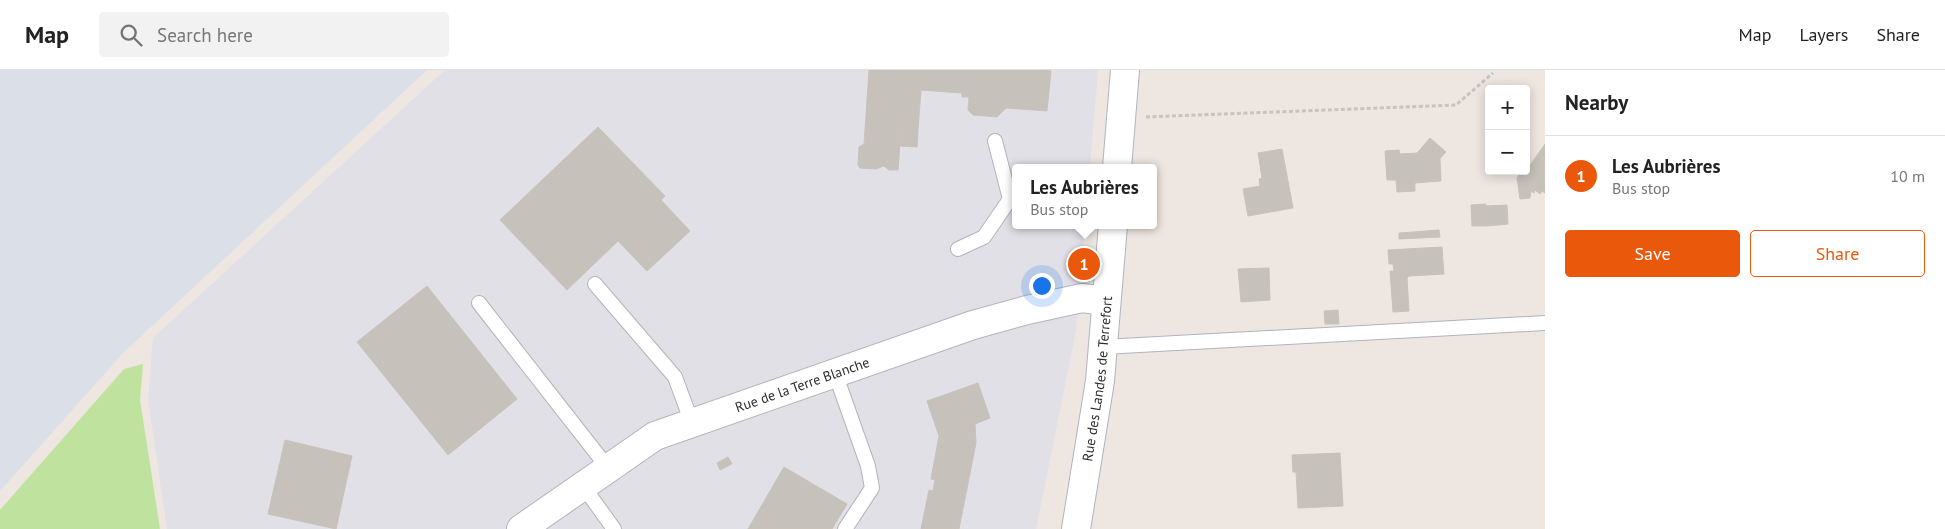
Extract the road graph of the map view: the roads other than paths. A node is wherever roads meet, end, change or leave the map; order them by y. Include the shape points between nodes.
1 (1126, 70) edge
2 (995, 141) dead end
3 (1117, 164) edge
4 (1012, 195) edge
5 (1012, 199) edge
6 (1113, 229) edge
7 (958, 249) dead end
8 (595, 284) dead end
9 (1106, 301) junction
10 (479, 303) dead end
11 (1545, 324) edge
12 (1103, 347) junction
13 (835, 373) junction
14 (692, 423) junction
15 (608, 468) junction
16 (583, 486) junction
17 (521, 529) edge
18 (614, 529) edge
19 (845, 529) edge
20 (1076, 529) edge

1 - 3 street
2 - 4 lane
5 - 7 lane via 984,237
6 - 9 street, Rue des Landes de Terrefort
8 - 14 lane via 675,377
9 - 12 street, Rue des Landes de Terrefort
9 - 13 street, Rue de la Terre Blanche via 1082,298 1027,310 973,325
10 - 15 lane
11 - 12 lane
12 - 20 street, Rue des Landes de Terrefort
13 - 14 street, Rue de la Terre Blanche
13 - 19 lane via 868,466 872,488
14 - 15 street, Rue de la Terre Blanche via 655,436
15 - 16 street, Rue de la Terre Blanche
16 - 17 street, Rue de la Terre Blanche
16 - 18 lane

